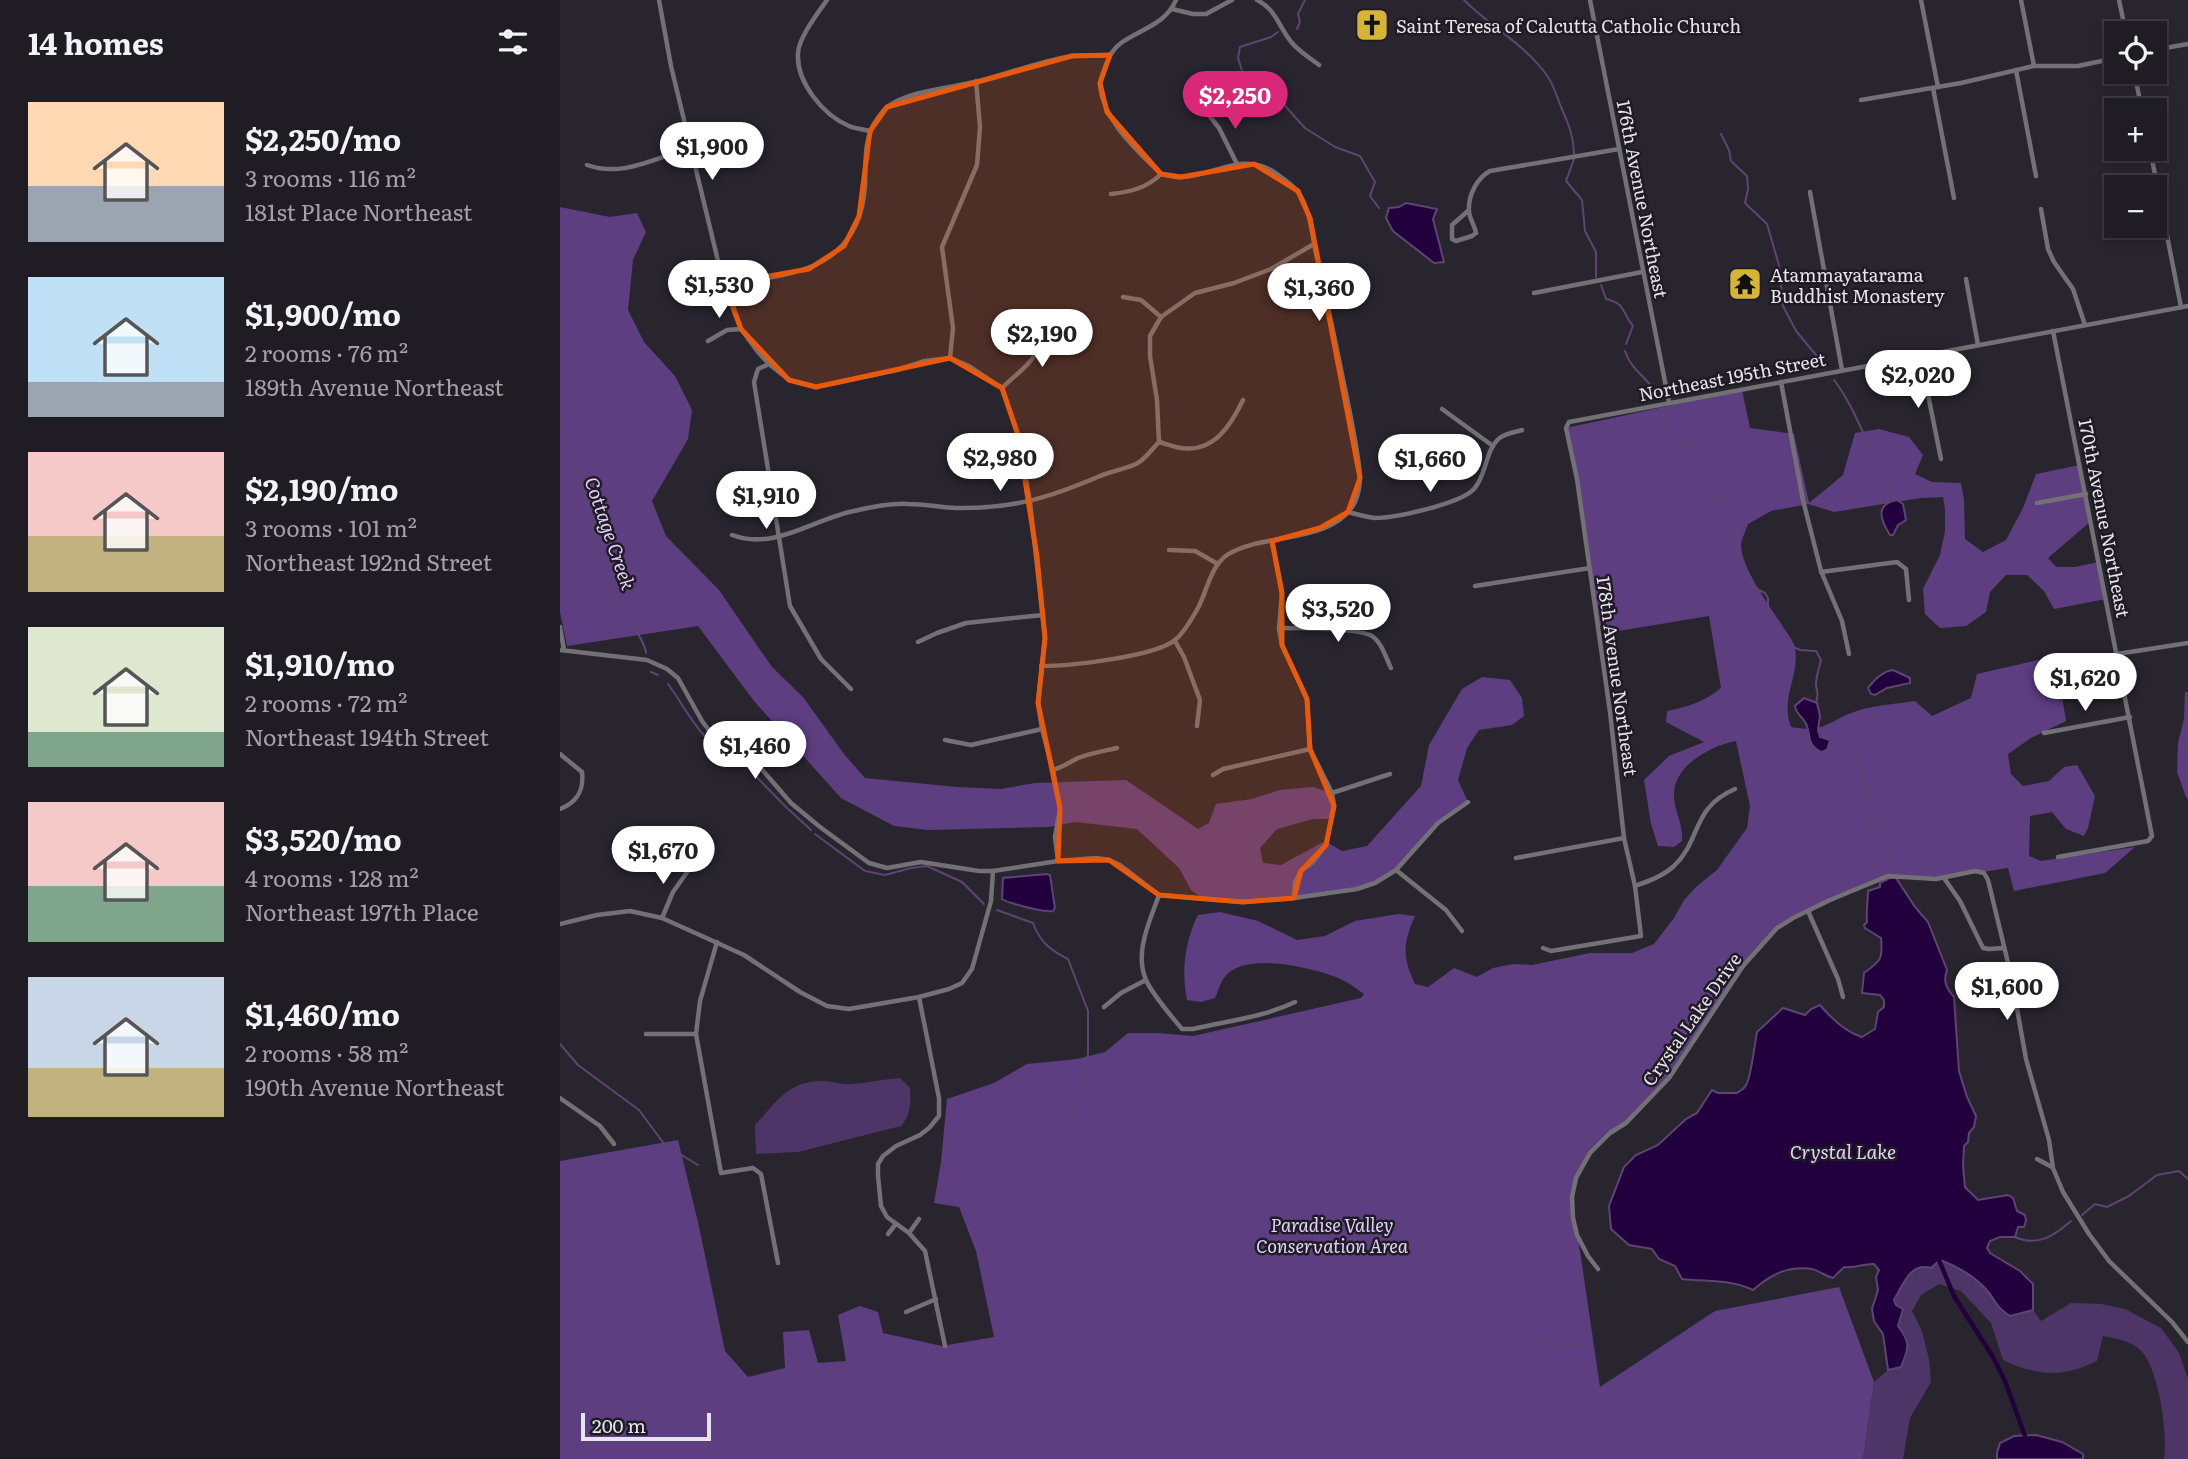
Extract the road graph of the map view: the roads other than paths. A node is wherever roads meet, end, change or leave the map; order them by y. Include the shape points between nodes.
1 (660, 0) edge
2 (827, 0) edge
3 (1176, 0) edge
4 (1232, 0) edge
5 (1257, 0) edge
6 (1590, 0) edge
7 (1921, 0) edge
8 (2021, 0) edge
9 (2119, 0) edge
10 (1172, 9) junction
11 (2123, 21) edge
12 (2188, 44) edge
13 (2167, 48) edge
14 (1110, 55) junction
15 (2104, 61) edge
16 (1320, 65) dead end
17 (2034, 66) junction
18 (2016, 71) junction
19 (976, 82) junction
20 (1936, 88) junction
21 (1861, 100) dead end
22 (1208, 114) dead end
23 (870, 131) junction
24 (691, 148) junction
25 (1619, 149) junction
26 (2152, 161) edge
27 (1237, 164) junction
28 (587, 165) dead end
29 (1161, 174) junction
30 (2036, 176) dead end
31 (1810, 192) dead end
32 (1111, 194) dead end
33 (1954, 198) dead end
34 (2041, 209) dead end
35 (1469, 210) junction
36 (1314, 243) junction
37 (1642, 272) junction
38 (1965, 279) dead end
39 (724, 284) junction
40 (1534, 293) dead end
41 (1123, 297) dead end
42 (2188, 306) edge
43 (2181, 307) junction
44 (1161, 317) junction
45 (2085, 325) junction
46 (741, 329) junction
47 (1042, 329) dead end
48 (2053, 331) junction
49 (708, 341) dead end
50 (1978, 345) junction
51 (1920, 355) junction
52 (950, 358) junction
53 (769, 364) junction
54 (1842, 370) junction
55 (1781, 382) junction
56 (1002, 388) junction
57 (1243, 400) dead end
58 (1669, 402) junction
59 (1442, 409) dead end
60 (1571, 421) joint
61 (1522, 430) dead end
62 (1159, 442) junction
63 (1493, 446) junction
64 (1941, 459) dead end
65 (2086, 494) junction
66 (1030, 502) junction
67 (2037, 503) dead end
68 (1348, 512) junction
69 (732, 534) dead end
70 (780, 537) junction
71 (1272, 541) junction
72 (1169, 550) dead end
73 (1218, 564) junction
74 (1590, 568) junction
75 (1821, 572) junction
76 (1475, 586) dead end
77 (1909, 600) dead end
78 (1043, 615) junction
79 (560, 626) edge
80 (1279, 628) junction
81 (1175, 641) junction
82 (918, 642) dead end
83 (2188, 643) edge
84 (562, 650) edge
85 (1849, 654) dead end
86 (2117, 654) junction
87 (1041, 667) junction
88 (1391, 668) dead end
89 (851, 689) dead end
90 (2130, 717) junction
91 (1196, 726) dead end
92 (1042, 729) junction
93 (2044, 733) dead end
94 (945, 740) dead end
95 (1117, 748) dead end
96 (1310, 749) junction
97 (560, 754) edge
98 (1053, 770) junction
99 (1390, 774) dead end
100 (1213, 775) dead end
101 (1735, 789) dead end
102 (1332, 793) junction
103 (1468, 802) dead end
104 (560, 809) edge
105 (1624, 838) junction
106 (1516, 858) dead end
107 (2058, 858) dead end
108 (1058, 861) junction
109 (690, 868) dead end
110 (1396, 870) junction
111 (993, 871) junction
112 (1944, 878) junction
113 (1635, 886) junction
114 (1159, 895) junction
115 (1294, 898) junction
116 (1808, 911) junction
117 (662, 918) junction
118 (560, 924) edge
119 (1462, 930) dead end
120 (717, 942) junction
121 (1543, 948) dead end
122 (2004, 948) junction
123 (1146, 980) junction
124 (919, 997) junction
125 (1843, 997) dead end
126 (1295, 1002) dead end
127 (1104, 1007) dead end
128 (646, 1034) dead end
129 (696, 1034) junction
130 (560, 1098) edge
131 (614, 1144) dead end
132 (2037, 1159) dead end
133 (2053, 1168) junction
134 (919, 1220) dead end
135 (895, 1225) junction
136 (909, 1233) junction
137 (888, 1234) dead end
138 (778, 1263) dead end
139 (1598, 1269) dead end
140 (936, 1299) junction
141 (905, 1312) dead end
142 (2188, 1342) edge
143 (945, 1346) dead end

1 - 24 street
2 - 23 street via 798,53 805,81 825,110 849,126
3 - 10 street
4 - 10 street via 1206,14
5 - 16 street via 1269,6 1289,40
6 - 25 street, 176th Avenue Northeast
7 - 20 street
8 - 17 street
9 - 11 street
10 - 14 street
12 - 13 street
14 - 19 street via 1072,57
14 - 29 street via 1100,83 1107,112
15 - 17 street
17 - 18 street
18 - 20 street
18 - 30 street
19 - 23 street via 923,93 887,107
19 - 52 street via 977,165 942,247 953,328
20 - 21 street
20 - 33 street
22 - 27 street
23 - 39 street via 859,216 844,246 817,265 797,272
24 - 28 street via 622,170
24 - 39 street
25 - 35 street via 1490,171 1474,188
25 - 37 street, 176th Avenue Northeast
26 - 43 street
27 - 29 street via 1181,177
27 - 36 street via 1271,170 1298,191 1310,218
29 - 32 street via 1143,187
31 - 54 street
34 - 45 street via 2048,249 2073,289
35 - 35 street via 1476,233 1456,241 1452,225
36 - 44 street via 1270,269 1195,293
36 - 68 street via 1357,452 1359,493
37 - 40 street
37 - 58 street, 176th Avenue Northeast
38 - 50 street
39 - 46 street
41 - 44 street via 1141,300
42 - 43 street, Northeast 195th Street
43 - 45 street, Northeast 195th Street
44 - 62 street via 1150,336
45 - 48 street, Northeast 195th Street
46 - 49 street via 727,330
46 - 53 street
47 - 56 street via 1034,359
48 - 50 street, Northeast 195th Street
48 - 65 street, 170th Avenue Northeast
50 - 51 street, Northeast 195th Street
51 - 54 street, Northeast 195th Street
51 - 64 street
52 - 53 street via 816,387 789,380
52 - 56 street
53 - 70 street via 758,369 754,382
54 - 55 street, Northeast 195th Street
55 - 58 street, Northeast 195th Street
55 - 75 street
56 - 66 street via 1018,435
57 - 62 street via 1227,429 1208,445 1181,448
58 - 60 street, Northeast 195th Street
59 - 63 street
60 - 74 street, 178th Avenue Northeast via 1566,428
61 - 63 street via 1504,435
62 - 66 street via 1139,464
63 - 68 street via 1478,483 1459,498 1387,517
65 - 67 street
65 - 86 street, 170th Avenue Northeast
66 - 70 street via 955,508 905,504 853,511
66 - 78 street
68 - 71 street via 1320,528
69 - 70 street via 761,541
70 - 89 street via 790,606 821,659
71 - 73 street via 1237,550
71 - 80 street via 1282,593
72 - 73 street via 1195,551
73 - 81 street via 1191,621
74 - 76 street
74 - 105 street, 178th Avenue Northeast
75 - 77 street via 1897,562 1906,569
75 - 85 street via 1842,621
78 - 82 street via 966,623
78 - 87 street
79 - 84 street
80 - 88 street via 1369,635 1380,645
80 - 96 street via 1287,660 1307,699
81 - 87 street via 1148,652
81 - 91 street via 1200,700
83 - 86 street
84 - 111 street via 647,660 667,669 711,733 758,765 791,803 869,863 887,868 921,862
86 - 90 street, 170th Avenue Northeast
87 - 92 street via 1038,703
90 - 93 street
90 - 107 street, 170th Avenue Northeast via 2152,836 2148,841
92 - 94 street via 971,745
92 - 98 street
95 - 98 street
96 - 100 street
96 - 102 street
97 - 104 street via 582,772 583,787 574,802
98 - 108 street via 1060,808 1055,837
99 - 102 street
101 - 113 street via 1719,797 1703,814 1676,864
102 - 115 street via 1333,815 1326,845 1301,871
103 - 110 street via 1438,823
105 - 106 street
105 - 113 street, 178th Avenue Northeast
108 - 111 street
108 - 114 street via 1109,860
109 - 117 street
110 - 115 street via 1357,889
110 - 119 street via 1447,910
111 - 124 street via 991,901 972,969 949,989
112 - 116 street, Crystal Lake Drive via 1887,876
112 - 122 street via 1983,948
112 - 122 street via 1984,873
113 - 121 street, 178th Avenue Northeast via 1641,936 1551,951
114 - 115 street via 1243,902
114 - 123 street via 1142,945
116 - 125 street
116 - 139 street, Crystal Lake Drive via 1777,928 1743,965 1669,1078 1591,1153 1576,1178 1572,1197 1577,1235
117 - 118 street via 630,911
117 - 120 street
120 - 124 street via 827,1006 849,1009
120 - 129 street
122 - 133 street
123 - 126 street via 1182,1030
123 - 127 street
124 - 135 street via 939,1115 929,1128 895,1146 878,1164 881,1206
128 - 129 street
129 - 138 street via 721,1173 753,1168 761,1174
130 - 131 street via 600,1126
132 - 133 street
133 - 142 street via 2063,1192 2109,1261
134 - 136 street
135 - 136 street
135 - 137 street
136 - 140 street via 925,1251
140 - 141 street
140 - 143 street

